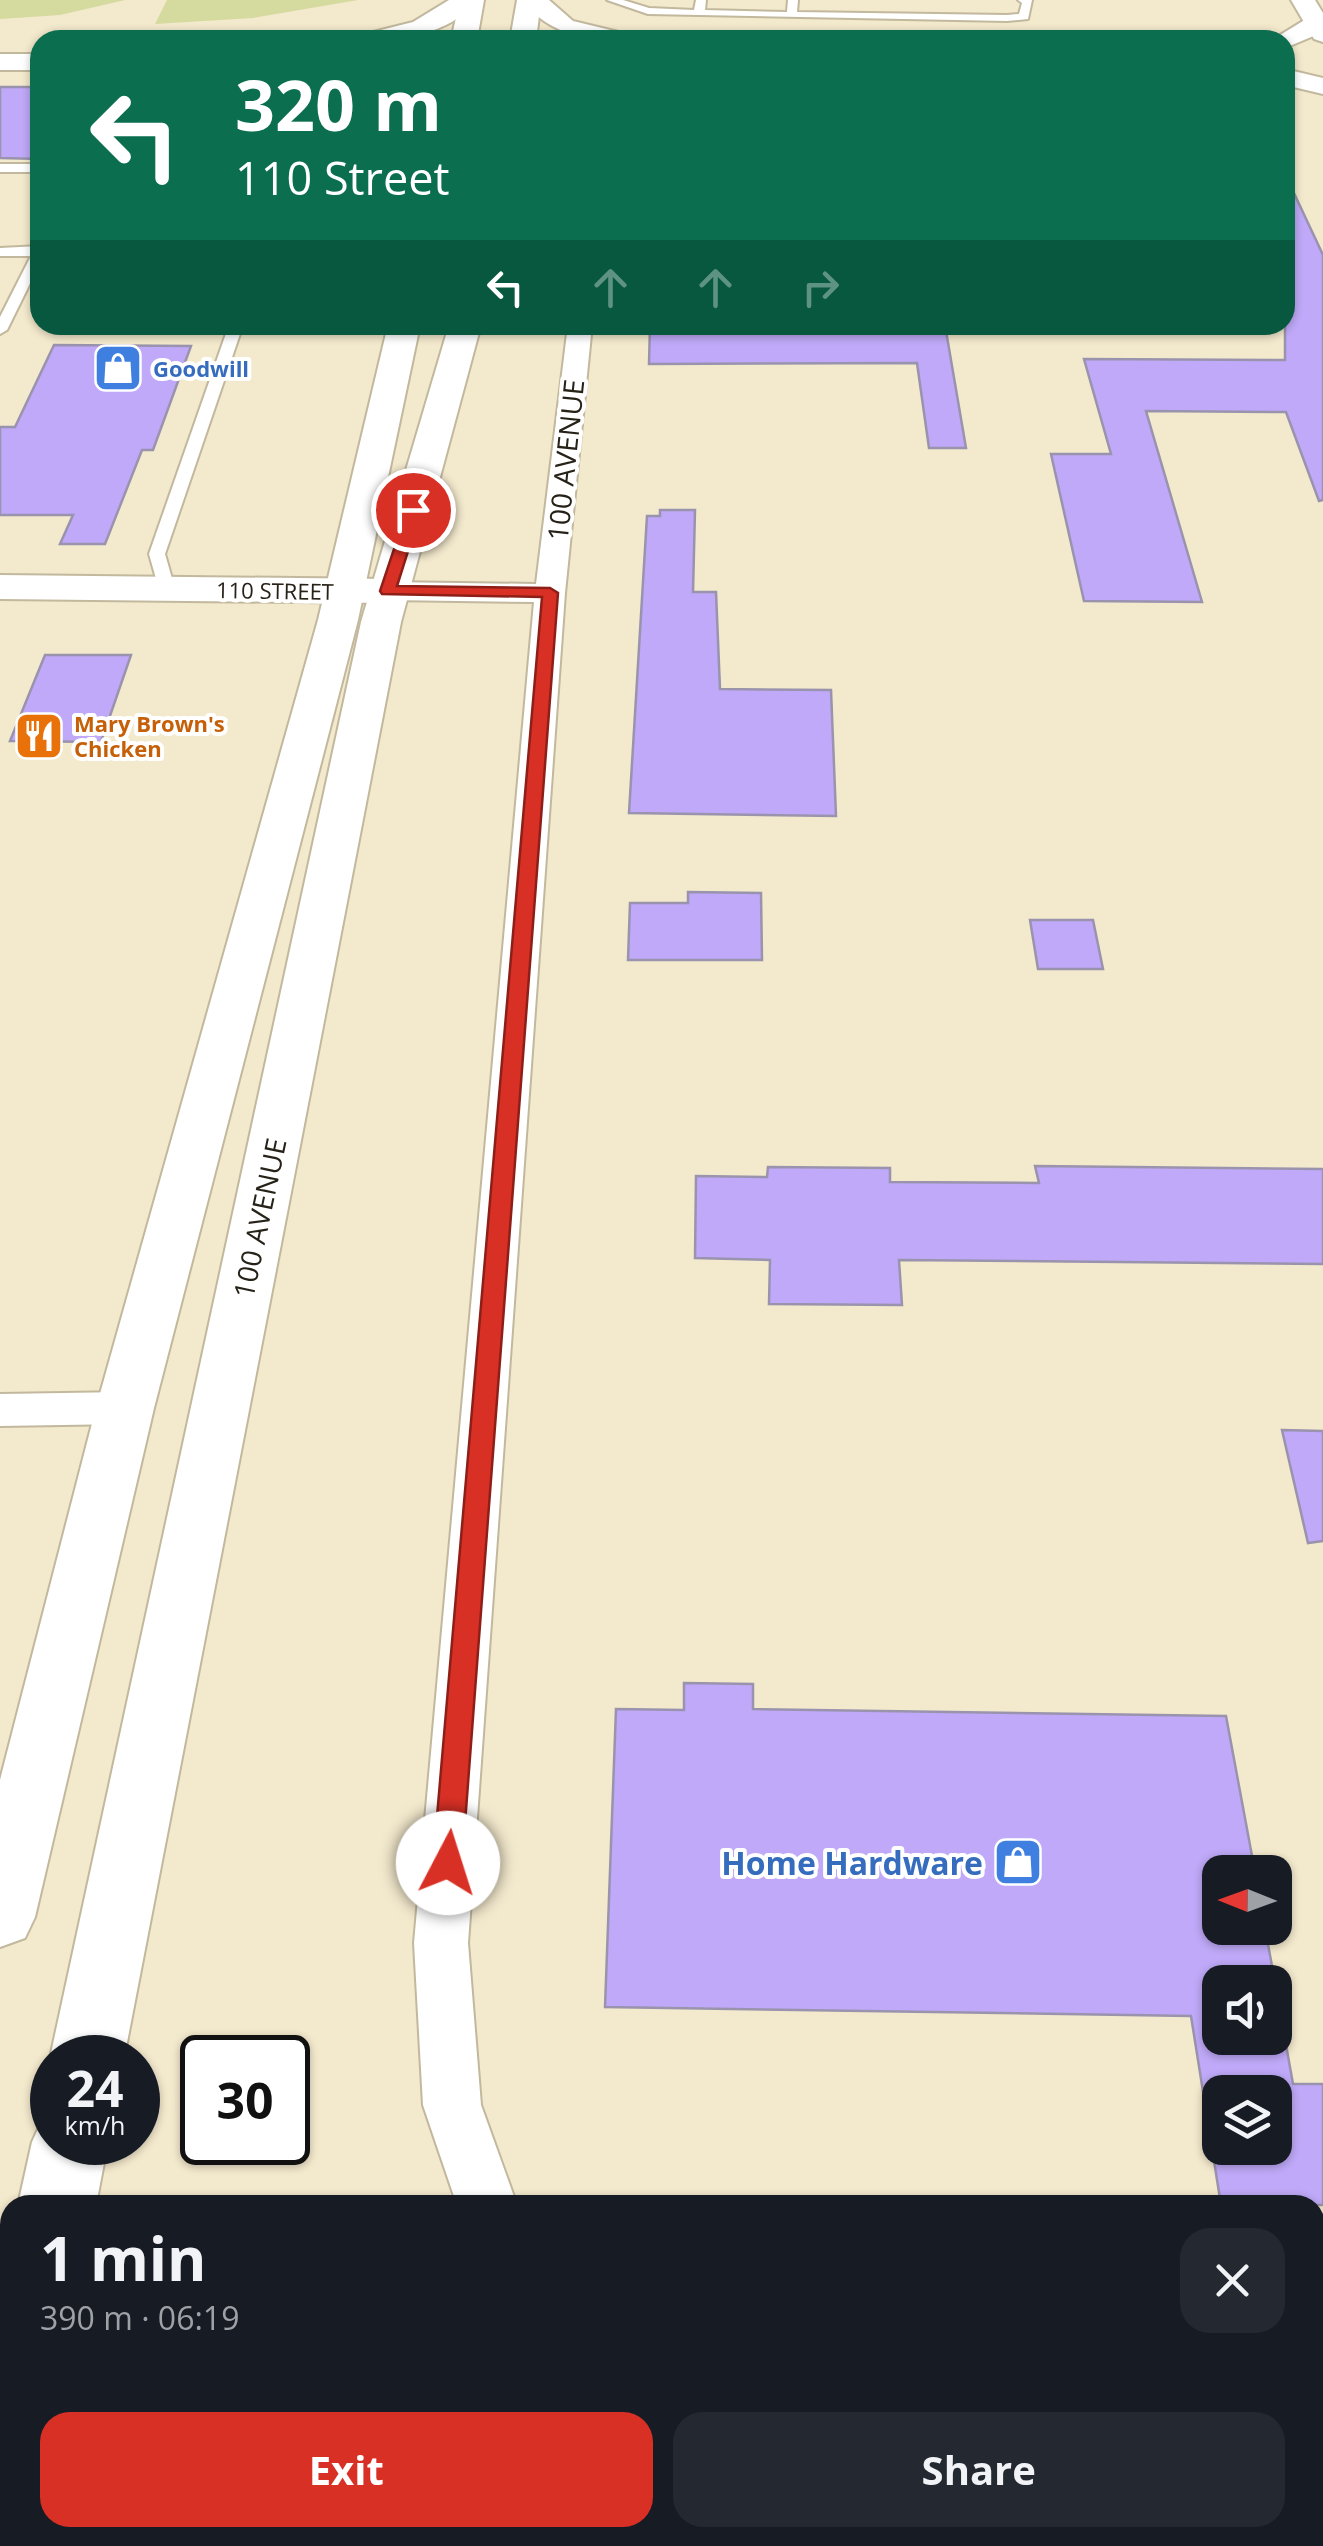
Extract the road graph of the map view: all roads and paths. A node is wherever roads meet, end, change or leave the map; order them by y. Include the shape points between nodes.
1 (469, 0) edge
2 (506, 0) edge
3 (532, 0) edge
4 (612, 0) edge
5 (701, 0) edge
6 (793, 0) edge
7 (1023, 0) edge
8 (699, 14) junction
9 (792, 15) junction
10 (413, 30) edge
11 (465, 30) edge
12 (502, 30) edge
13 (525, 30) edge
14 (581, 30) edge
15 (0, 49) edge
16 (30, 49) edge
17 (1295, 51) edge
18 (1323, 51) edge
19 (0, 63) edge
20 (30, 64) edge
21 (1295, 65) edge
22 (1323, 65) edge
23 (1295, 79) edge
24 (1323, 86) edge
25 (0, 168) edge
26 (30, 168) edge
27 (30, 251) edge
28 (0, 252) edge
29 (30, 284) edge
30 (0, 330) edge
31 (233, 335) edge
32 (403, 335) edge
33 (461, 335) edge
34 (579, 335) edge
35 (162, 572) junction
36 (0, 587) edge
37 (366, 591) junction
38 (550, 593) junction
39 (125, 1408) junction
40 (0, 1410) edge
41 (0, 1917) edge
42 (91, 2035) edge
43 (65, 2165) edge
44 (59, 2195) edge
45 (484, 2195) edge

1 - 10 main road
1 - 11 main road
2 - 12 main road
3 - 13 main road
3 - 14 main road via 564,26
4 - 8 lane via 648,11
5 - 8 lane
6 - 9 lane
7 - 9 lane via 1026,13 1017,18
8 - 9 lane
15 - 16 main road
17 - 18 main road
19 - 20 main road
21 - 22 main road
23 - 24 main road
25 - 26 lane
27 - 28 lane
29 - 30 lane
31 - 35 lane
32 - 37 main road, 100 AVENUE
33 - 37 main road, 100 AVENUE
34 - 38 street, 100 AVENUE
35 - 36 main road, 110 STREET
35 - 37 main road, 110 STREET
37 - 38 street, 110 STREET
37 - 39 main road, 100 AVENUE
37 - 42 main road, 100 AVENUE
38 - 45 street, 100 AVENUE via 441,1943 452,2105
39 - 40 street
39 - 41 main road, 100 AVENUE
43 - 44 main road

